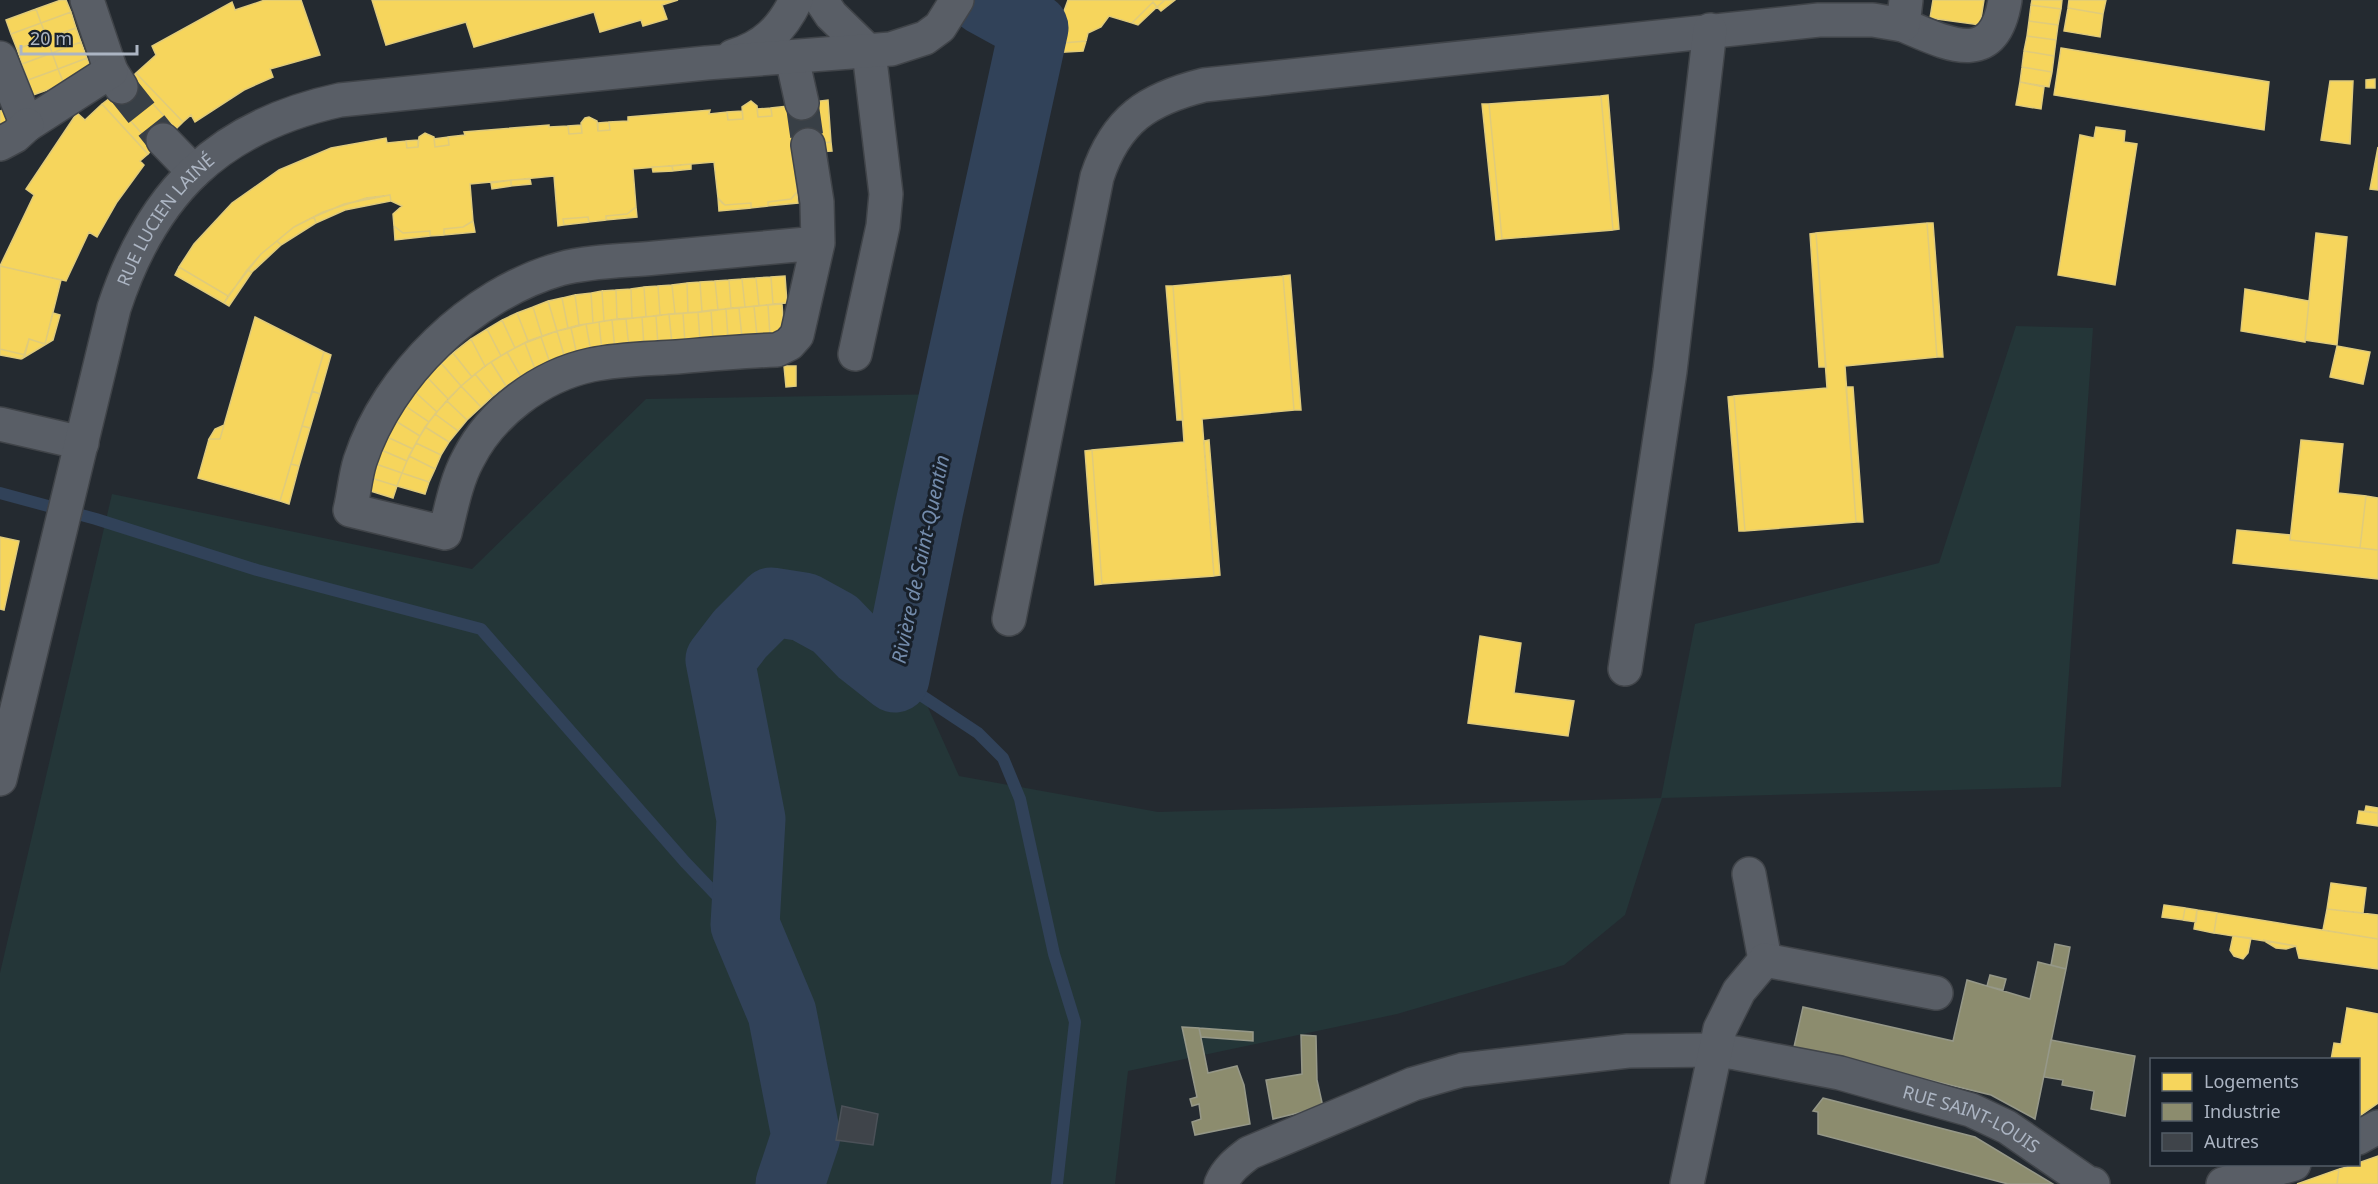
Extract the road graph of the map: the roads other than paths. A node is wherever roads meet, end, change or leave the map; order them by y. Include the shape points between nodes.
1 (87, 0) edge
2 (796, 0) edge
3 (821, 0) edge
4 (2005, 0) edge
5 (954, 5) edge
6 (1904, 13) edge
7 (1710, 30) junction
8 (870, 52) junction
9 (0, 58) edge
10 (792, 58) junction
11 (706, 63) junction
12 (802, 103) tunnel mouth
13 (27, 125) junction
14 (163, 140) tunnel mouth
15 (0, 144) edge
16 (808, 145) tunnel mouth
17 (194, 172) junction
18 (818, 243) junction
19 (855, 354) dead end
20 (0, 424) edge
21 (82, 443) junction
22 (1009, 619) dead end
23 (1625, 669) dead end
24 (0, 779) edge
25 (1749, 874) dead end
26 (1765, 960) junction
27 (1936, 993) dead end
28 (1714, 1050) junction
29 (2378, 1127) edge
30 (2360, 1137) edge
31 (2287, 1166) edge
32 (1221, 1184) edge
33 (1687, 1184) edge
34 (2088, 1184) edge
35 (2093, 1184) edge
36 (2223, 1184) edge

1 - 13 street via 116,79
2 - 11 street, RUE LUCIEN LAINÉ via 764,44
3 - 8 street via 831,15
4 - 6 street via 1994,34 1970,46 1954,45
5 - 8 street, RUE LUCIEN LAINÉ via 940,27 925,38
6 - 7 street via 1873,20 1844,18
7 - 22 street via 1204,85 1159,99 1141,110 1113,141 1097,177
7 - 23 street via 1670,371
8 - 10 street, RUE LUCIEN LAINÉ
8 - 19 street via 886,209
9 - 13 street
10 - 11 street, RUE LUCIEN LAINÉ
10 - 12 street
11 - 17 street, RUE LUCIEN LAINÉ via 339,100 262,125 225,146
13 - 15 street
14 - 17 street
16 - 18 street via 817,202
17 - 21 street, RUE LUCIEN LAINÉ via 156,217 131,262 114,308
18 - 18 street via 581,265 537,278 492,300 451,330 400,383 386,404 360,462 350,510 445,533 467,460 481,438 520,398 545,383 591,365 777,350 789,344 797,335
20 - 21 street
21 - 24 street, RUE LUCIEN LAINÉ
25 - 26 street
26 - 27 street
26 - 28 street via 1738,991
28 - 32 street, RUE SAINT-LOUIS via 1628,1051 1454,1072 1413,1084 1266,1144 1234,1164
28 - 33 street
28 - 34 street, RUE SAINT-LOUIS via 1840,1072 1971,1110 1988,1117
29 - 30 street
31 - 36 street
34 - 35 street, RUE SAINT-LOUIS

